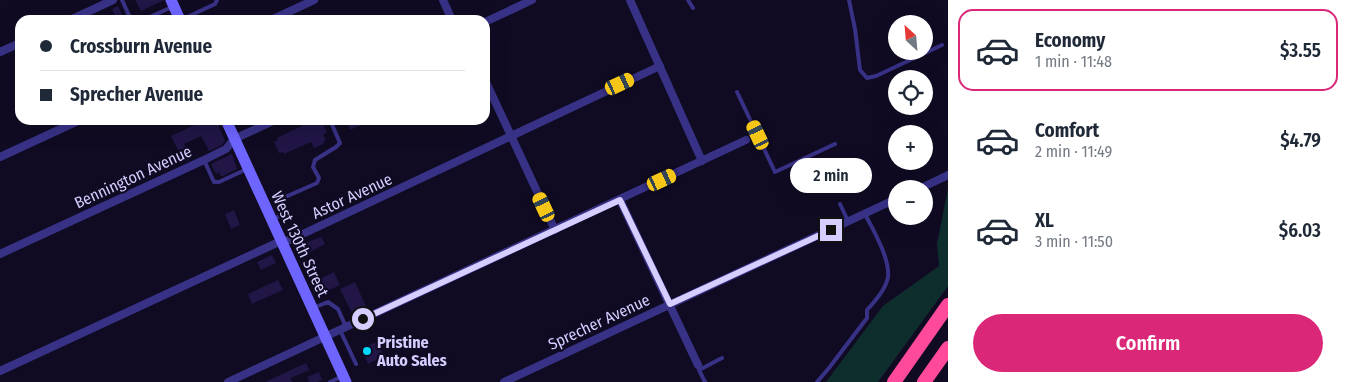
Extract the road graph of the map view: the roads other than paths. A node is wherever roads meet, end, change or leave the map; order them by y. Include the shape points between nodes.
1 (113, 0) edge
2 (122, 0) edge
3 (217, 0) edge
4 (314, 0) edge
5 (443, 0) edge
6 (532, 0) edge
7 (630, 0) edge
8 (688, 0) edge
9 (849, 0) edge
10 (172, 3) edge
11 (693, 8) dead end
12 (81, 15) edge
13 (129, 15) edge
14 (152, 15) edge
15 (177, 15) edge
16 (190, 15) edge
17 (282, 15) edge
18 (450, 15) edge
19 (490, 20) edge
20 (15, 45) edge
21 (942, 45) dead end
22 (0, 52) edge
23 (660, 66) junction
24 (490, 91) edge
25 (737, 92) dead end
26 (69, 125) edge
27 (228, 125) edge
28 (255, 125) edge
29 (332, 125) edge
30 (758, 135) junction
31 (511, 136) junction
32 (234, 139) junction
33 (746, 140) joint
34 (835, 144) dead end
35 (0, 157) edge
36 (204, 160) junction
37 (702, 161) junction
38 (248, 169) junction
39 (948, 175) edge
40 (933, 182) edge
41 (620, 200) junction
42 (888, 203) edge
43 (840, 204) dead end
44 (864, 214) junction
45 (271, 220) junction
46 (848, 221) junction
47 (555, 230) junction
48 (280, 241) junction
49 (0, 254) edge
50 (670, 304) junction
51 (948, 305) edge
52 (312, 309) junction
53 (343, 328) junction
54 (325, 337) junction
55 (948, 348) edge
56 (722, 358) dead end
57 (356, 364) dead end
58 (698, 365) dead end
59 (0, 371) edge
60 (344, 379) edge
61 (926, 380) edge
62 (228, 382) edge
63 (330, 382) edge
64 (504, 382) edge
65 (705, 382) edge
66 (817, 382) edge
67 (894, 382) edge

1 - 12 street
2 - 13 lane
3 - 16 lane via 215,4
4 - 17 street
5 - 18 street
6 - 19 street
7 - 23 street
8 - 11 lane
9 - 21 lane via 860,70 867,78
10 - 14 lane
10 - 15 main road
20 - 22 street
23 - 31 street, Astor Avenue
23 - 37 street
24 - 31 street
25 - 30 lane
26 - 35 street
27 - 32 main road, West 130th Street
28 - 32 street, Bennington Avenue
29 - 45 lane via 340,143 315,160 313,167 319,178 317,184 283,198 285,213
30 - 33 lane
30 - 34 lane via 775,172
31 - 47 street
31 - 48 street, Astor Avenue via 290,240
32 - 36 street, Bennington Avenue via 226,149
32 - 38 main road, West 130th Street
33 - 37 street
36 - 38 lane via 214,182
36 - 49 street, Bennington Avenue
37 - 41 street
38 - 45 main road, West 130th Street
39 - 40 street
41 - 47 street
41 - 50 street
42 - 44 street, Sprecher Avenue
43 - 46 lane
44 - 46 street, Sprecher Avenue
44 - 66 lane via 885,258 888,278 867,310 867,318
45 - 48 main road, West 130th Street
46 - 50 street, Sprecher Avenue
47 - 53 street
48 - 52 main road, West 130th Street
48 - 59 street, Astor Avenue
50 - 58 street
50 - 64 street, Sprecher Avenue
51 - 67 highway
52 - 53 lane via 328,302 338,309
52 - 54 main road, West 130th Street
53 - 54 street
53 - 57 lane
54 - 60 main road, West 130th Street
54 - 62 street
55 - 61 highway
56 - 65 lane via 699,370
60 - 63 lane

